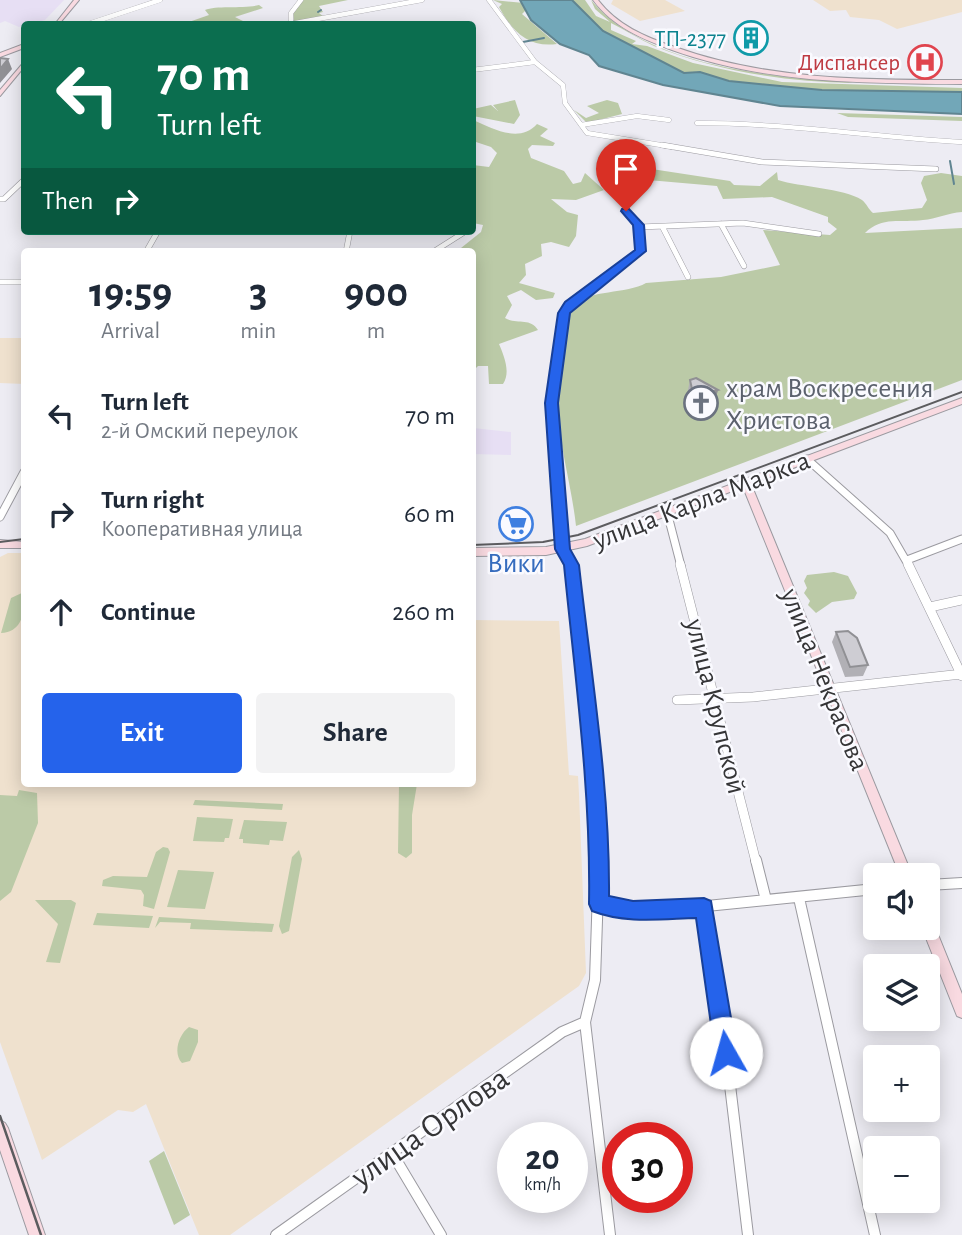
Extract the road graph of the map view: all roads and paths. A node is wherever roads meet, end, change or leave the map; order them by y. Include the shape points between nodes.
1 (78, 0) edge
2 (160, 0) edge
3 (301, 0) edge
4 (422, 0) edge
5 (489, 0) edge
6 (595, 0) edge
7 (60, 21) edge
8 (97, 21) edge
9 (291, 21) edge
10 (307, 21) edge
11 (21, 47) edge
12 (0, 55) edge
13 (535, 62) junction
14 (476, 69) edge
15 (21, 70) edge
16 (962, 82) edge
17 (0, 94) edge
18 (669, 120) dead end
19 (697, 123) dead end
20 (581, 125) junction
21 (962, 142) edge
22 (936, 169) dead end
23 (21, 183) edge
24 (0, 199) edge
25 (626, 211) dead end
26 (721, 224) junction
27 (639, 227) junction
28 (663, 229) junction
29 (820, 234) dead end
30 (460, 235) edge
31 (439, 248) edge
32 (744, 266) dead end
33 (688, 277) dead end
34 (0, 282) edge
35 (21, 282) edge
36 (962, 401) edge
37 (807, 459) junction
38 (21, 478) edge
39 (746, 482) junction
40 (667, 512) junction
41 (0, 517) edge
42 (962, 539) edge
43 (0, 544) edge
44 (21, 545) edge
45 (563, 549) junction
46 (476, 552) edge
47 (907, 560) junction
48 (962, 600) edge
49 (930, 607) junction
50 (962, 675) edge
51 (830, 690) junction
52 (714, 698) junction
53 (677, 700) dead end
54 (901, 863) edge
55 (962, 884) edge
56 (940, 885) edge
57 (863, 891) edge
58 (799, 898) junction
59 (766, 900) junction
60 (599, 904) junction
61 (704, 908) junction
62 (934, 940) edge
63 (961, 1004) edge
64 (585, 1022) junction
65 (0, 1128) edge
66 (391, 1153) junction
67 (37, 1235) edge
68 (276, 1235) edge
69 (441, 1235) edge
70 (610, 1235) edge
71 (748, 1235) edge
72 (875, 1235) edge

1 - 7 street
2 - 8 street
3 - 9 street
4 - 10 street
5 - 13 street
6 - 16 street via 614,20 639,34 734,67 818,79
11 - 12 street
13 - 14 street
13 - 20 street via 563,85 565,103
15 - 17 street
18 - 20 street via 626,117
19 - 21 street
20 - 22 street via 587,132 762,162
23 - 24 street
25 - 27 street
26 - 28 street
26 - 29 street
26 - 32 street
27 - 28 street
27 - 45 street via 640,251 564,313 551,403
28 - 33 street
30 - 31 street
34 - 35 street
36 - 37 street, улица Карла Маркса
37 - 39 street, улица Карла Маркса
37 - 47 street via 890,533
38 - 41 street
39 - 40 street, улица Карла Маркса
39 - 51 street, улица Некрасова
40 - 45 street, улица Карла Маркса
40 - 52 street, улица Крупской
42 - 47 street
43 - 44 street
45 - 46 street, улица Карла Маркса
45 - 60 street via 571,565 586,701 600,853
47 - 49 street
48 - 49 street
49 - 50 street
50 - 51 street
51 - 52 street
51 - 54 street, улица Некрасова
52 - 53 street
52 - 59 street, улица Крупской
55 - 56 street
57 - 58 street
58 - 59 street
58 - 72 street
59 - 61 street
60 - 61 street via 633,911
60 - 64 street via 595,980
61 - 71 street
62 - 63 street
64 - 66 street, улица Орлова via 562,1032
64 - 70 street
65 - 67 street
66 - 68 street, улица Орлова
66 - 69 street

